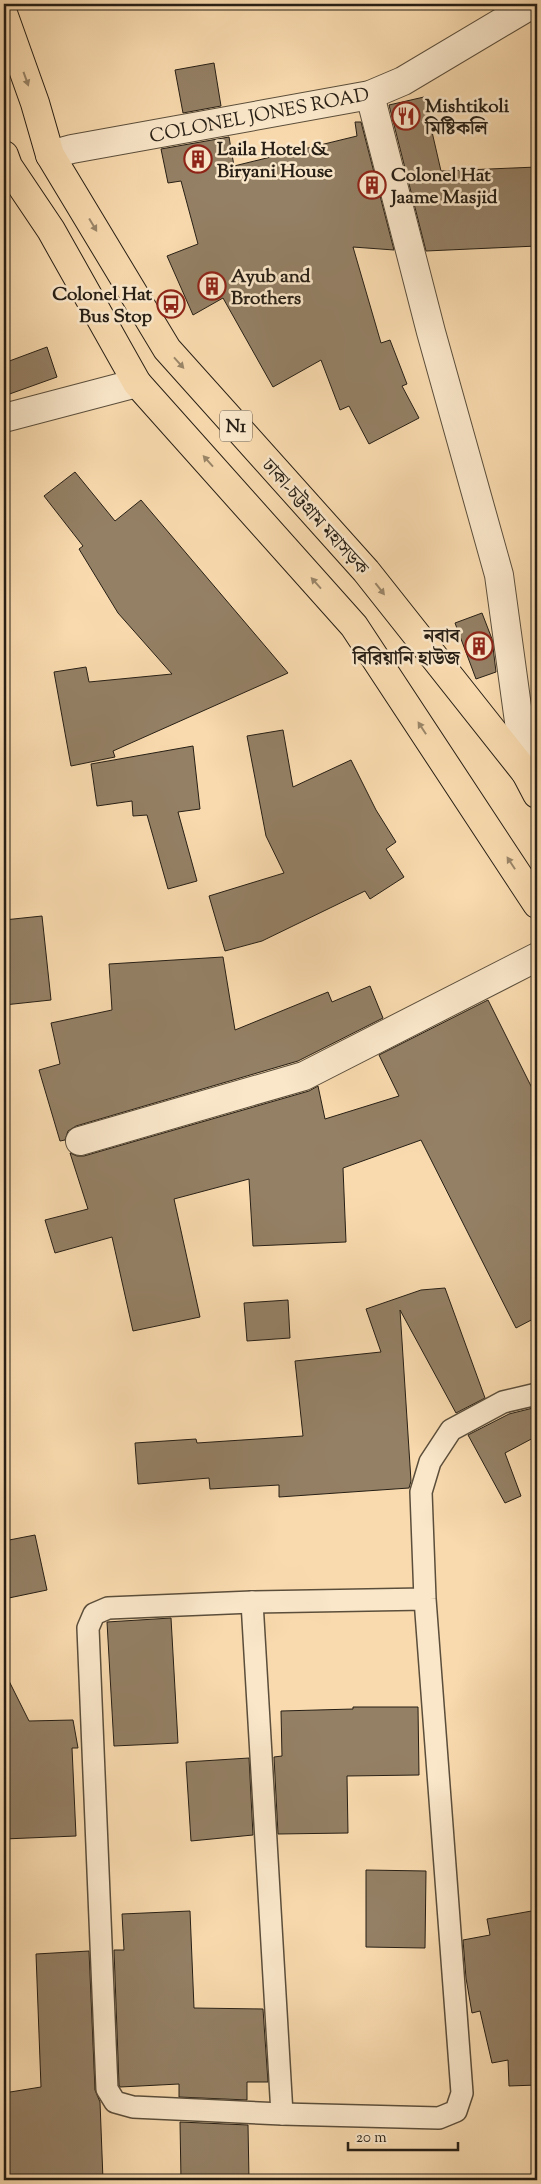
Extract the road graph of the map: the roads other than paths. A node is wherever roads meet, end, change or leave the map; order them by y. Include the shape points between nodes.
1 (528, 6) edge
2 (4, 16) edge
3 (370, 95) junction
4 (4, 155) edge
5 (50, 155) junction
6 (138, 383) junction
7 (4, 418) edge
8 (531, 784) edge
9 (537, 904) edge
10 (537, 957) edge
11 (80, 1141) dead end
12 (537, 1394) edge
13 (424, 1599) junction
14 (252, 1602) junction
15 (282, 2114) junction

1 - 3 street, COLONEL JONES ROAD via 403,81
2 -> 5 highway, ঢাকা-চট্টগ্রাম মহাসড়ক / N1
3 - 5 street, COLONEL JONES ROAD
3 - 8 street via 431,332 499,574
4 - 6 highway, N1 via 51,230
5 -> 8 highway, ঢাকা-চট্টগ্রাম মহাসড়ক / N1 via 167,349 366,571
6 - 7 street
9 -> 6 highway, N1 via 354,626
10 - 11 street via 304,1076
12 - 13 lane via 503,1402 451,1430 430,1462 421,1492
13 - 14 lane
13 - 15 lane via 462,2094 456,2111 439,2118
14 - 15 lane
14 - 15 lane via 108,1608 94,1614 88,1628 107,2089 115,2102 133,2107

